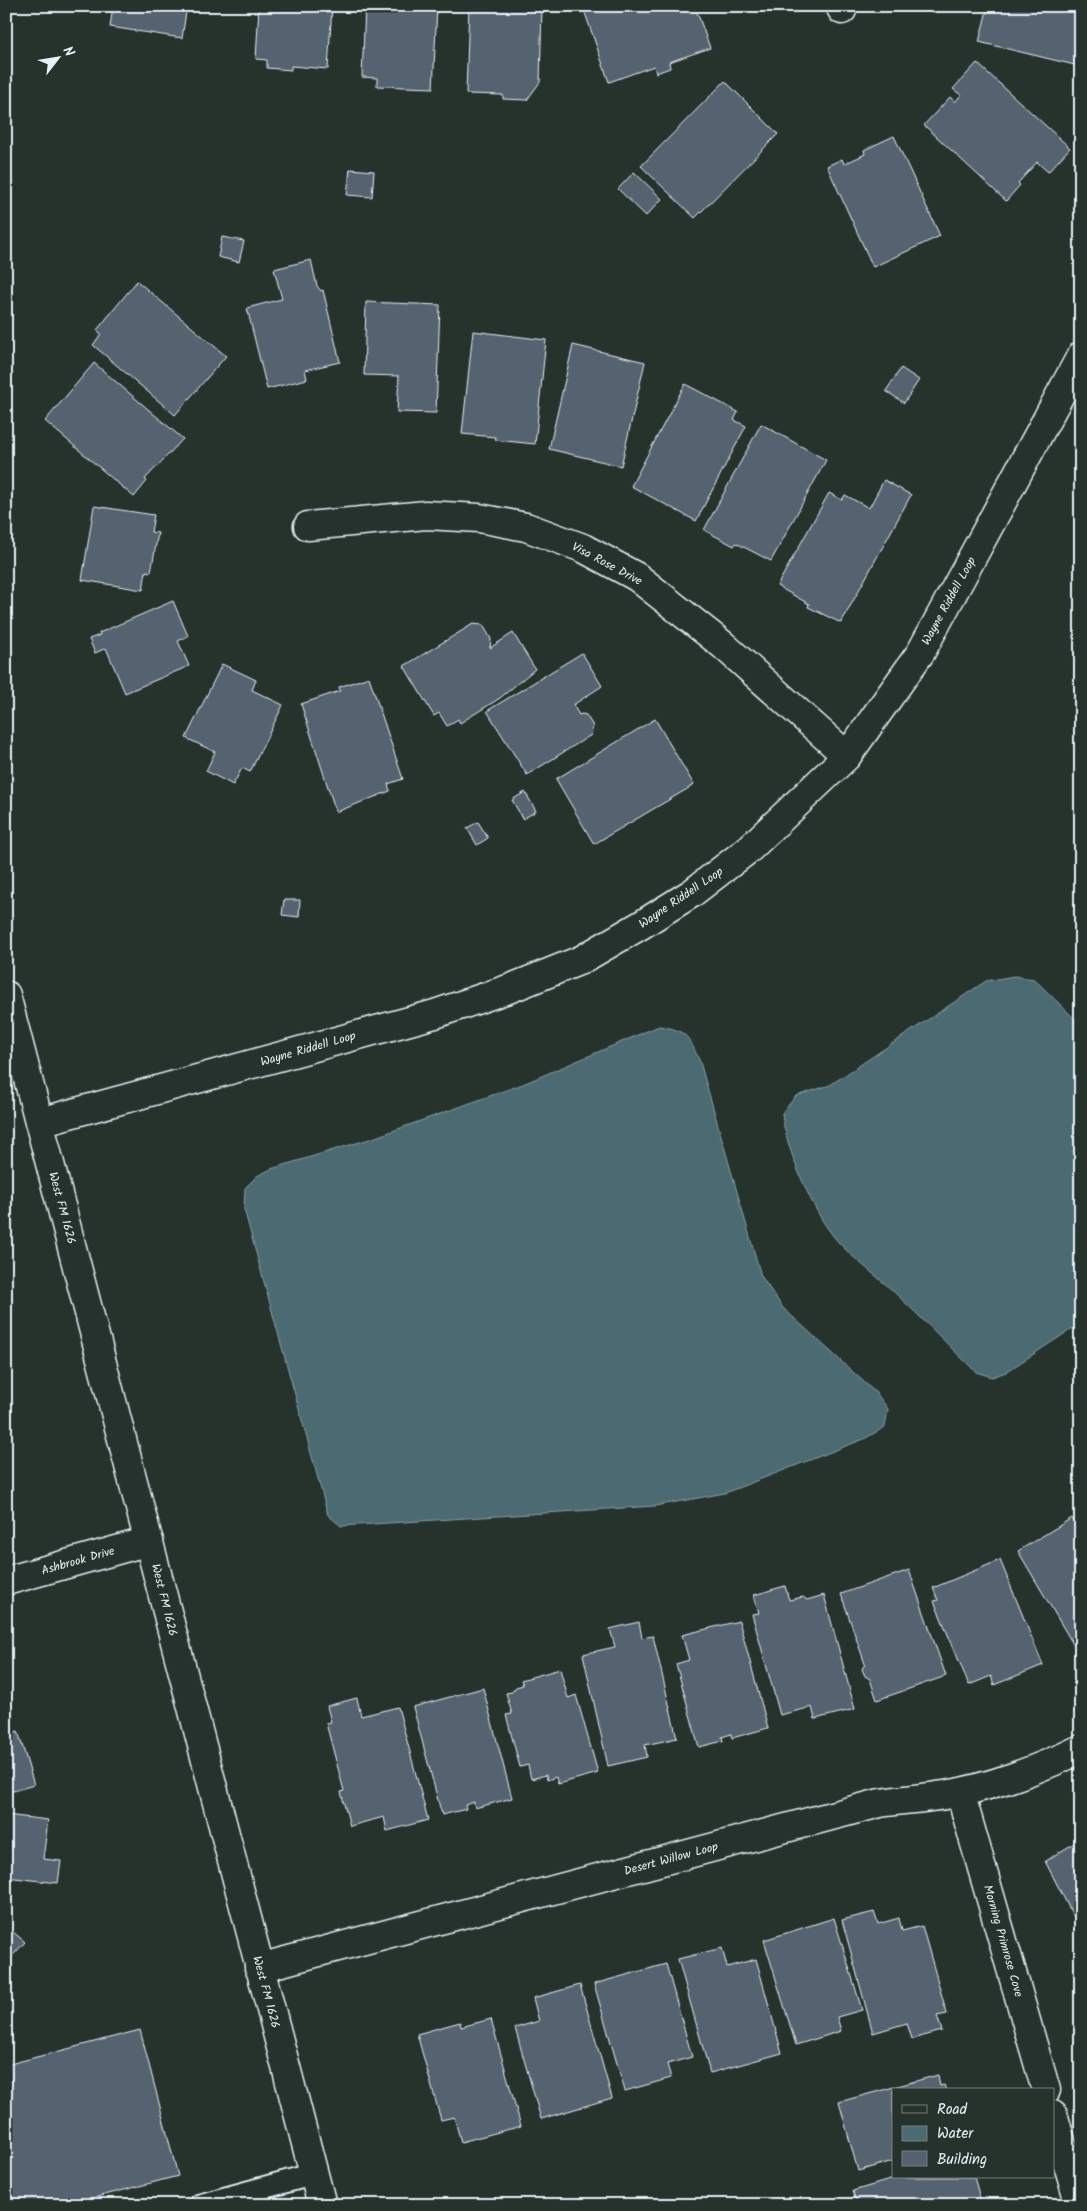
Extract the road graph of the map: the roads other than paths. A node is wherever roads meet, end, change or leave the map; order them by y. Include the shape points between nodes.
1 (1081, 356) edge
2 (308, 526) dead end
3 (847, 756) junction
4 (6, 995) edge
5 (40, 1122) junction
6 (149, 1541) junction
7 (6, 1581) edge
8 (1081, 1749) edge
9 (960, 1792) junction
10 (259, 1968) junction
11 (1045, 2088) edge
12 (1054, 2117) edge
13 (314, 2174) junction
14 (200, 2205) edge
15 (322, 2205) edge
16 (1080, 2205) edge

1 - 3 street, Wayne Riddell Loop via 921,652
2 - 3 street, Visa Rose Drive via 426,515 479,518 526,527 583,548 645,583 723,645
3 - 5 street, Wayne Riddell Loop via 749,850 692,893 581,960 435,1014
4 - 5 street, West FM 1626
5 - 6 street, West FM 1626
6 - 7 street, Ashbrook Drive
6 - 10 street, West FM 1626
8 - 9 street, Desert Willow Loop via 1007,1779
9 - 10 street, Desert Willow Loop via 880,1803
9 - 11 street, Morning Primrose Cove
10 - 13 street, West FM 1626
12 - 16 street
13 - 14 lane
13 - 15 street, West FM 1626

